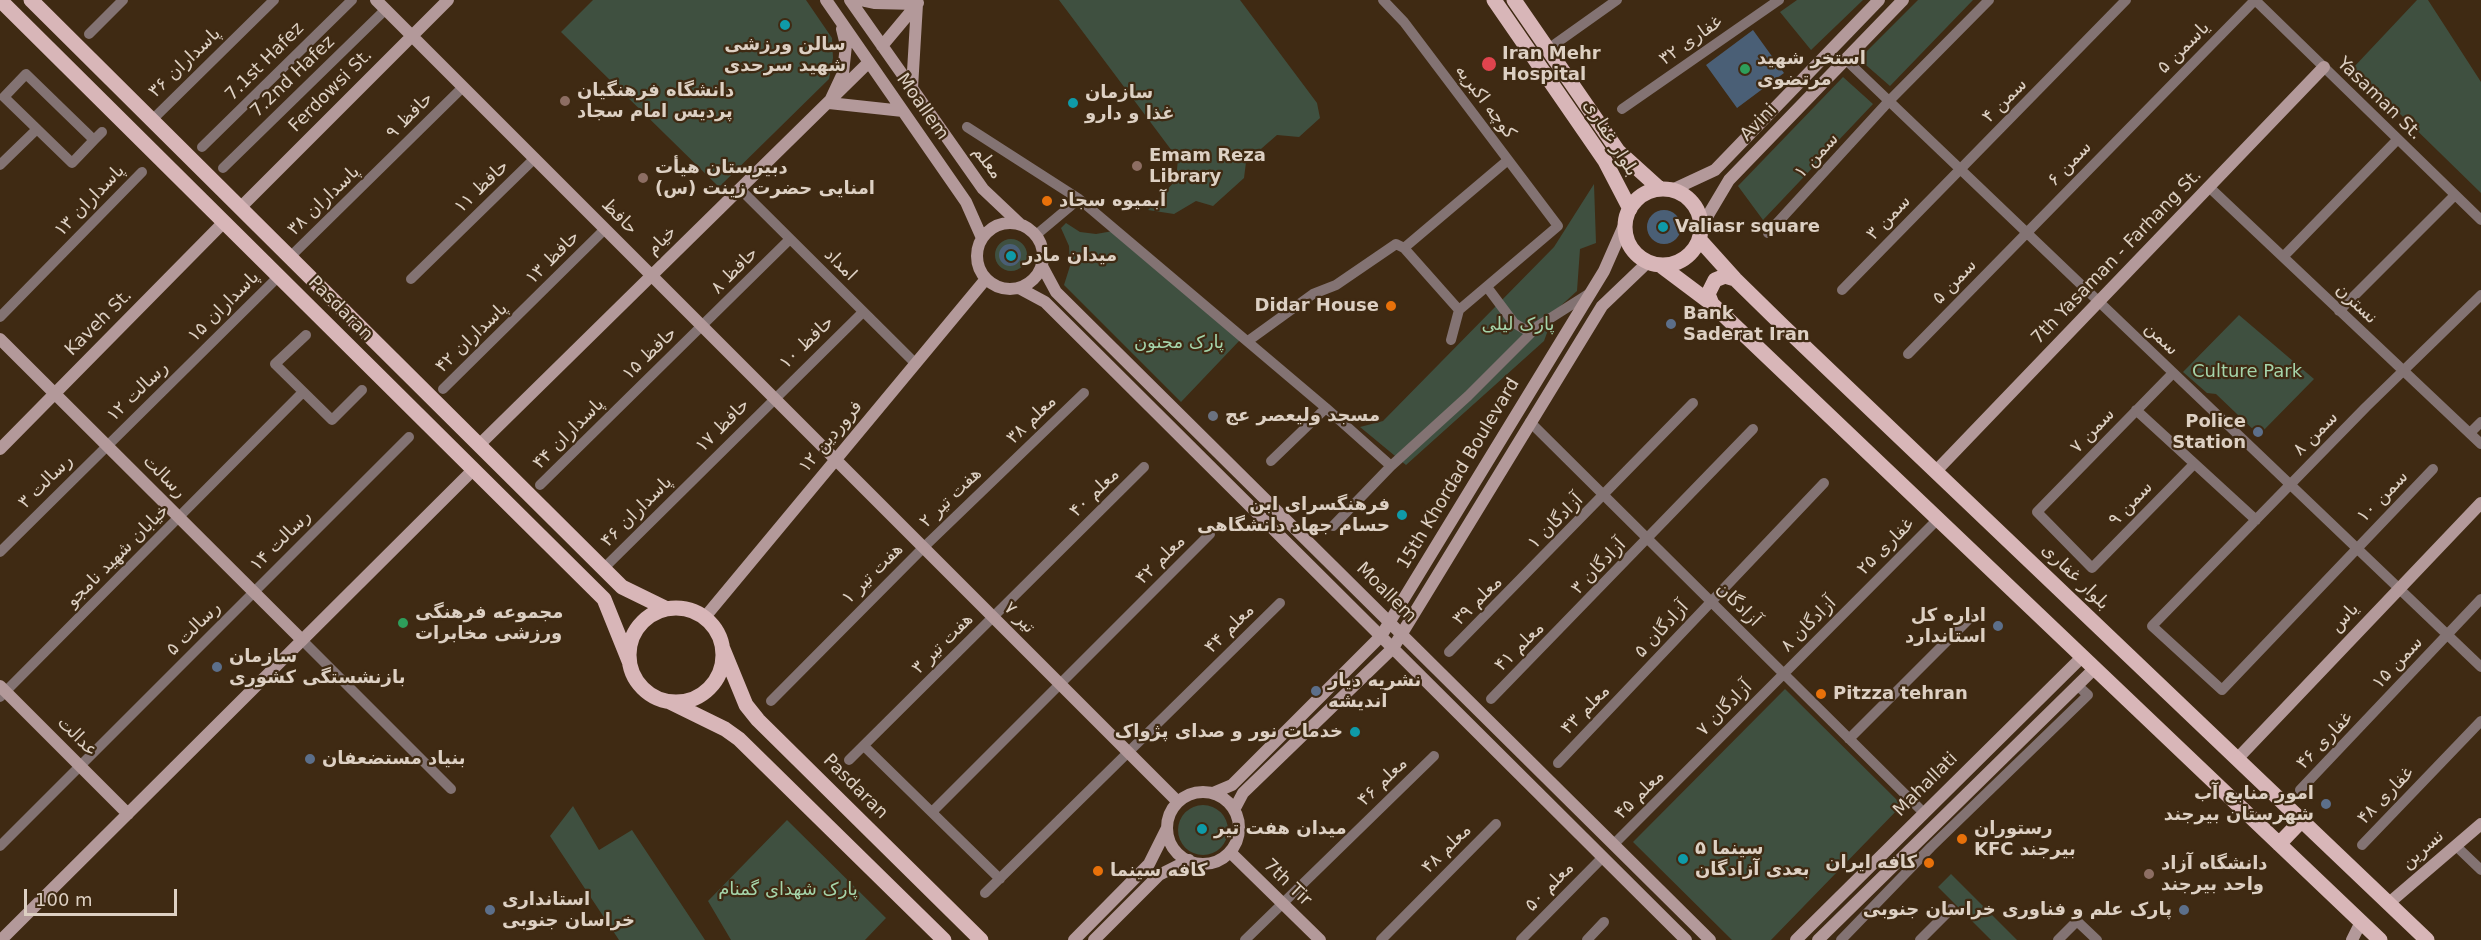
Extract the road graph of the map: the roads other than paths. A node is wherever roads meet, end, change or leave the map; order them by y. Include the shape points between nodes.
1 (0, 0) edge
2 (31, 0) edge
3 (123, 0) edge
4 (274, 0) edge
5 (352, 0) edge
6 (376, 0) edge
7 (448, 0) edge
8 (826, 0) edge
9 (850, 0) edge
10 (860, 0) edge
11 (1383, 0) edge
12 (1494, 0) edge
13 (1514, 0) edge
14 (1617, 0) edge
15 (1879, 0) edge
16 (1903, 0) edge
17 (1989, 0) edge
18 (2126, 0) edge
19 (2255, 0) edge
20 (918, 2) edge
21 (1772, 2) edge
22 (386, 9) junction
23 (840, 21) junction
24 (90, 34) dead end
25 (412, 36) junction
26 (882, 46) junction
27 (1548, 49) junction
28 (1845, 59) junction
29 (869, 62) junction
30 (2324, 67) junction
31 (463, 87) junction
32 (912, 88) junction
33 (1889, 101) junction
34 (829, 103) junction
35 (1622, 109) dead end
36 (903, 111) junction
37 (2137, 119) joint
38 (152, 120) junction
39 (967, 127) dead end
40 (37, 129) junction
41 (2397, 140) junction
42 (202, 147) dead end
43 (535, 159) junction
44 (1508, 160) junction
45 (0, 165) edge
46 (223, 168) dead end
47 (381, 169) joint
48 (1960, 169) junction
49 (142, 172) dead end
50 (2209, 187) junction
51 (740, 189) junction
52 (1666, 190) junction
53 (2455, 195) junction
54 (1079, 199) junction
55 (240, 208) junction
56 (1628, 215) junction
57 (2481, 220) edge
58 (224, 222) junction
59 (1020, 224) junction
60 (605, 229) junction
61 (2026, 232) junction
62 (1700, 233) junction
63 (1768, 233) dead end
64 (1036, 235) junction
65 (982, 238) junction
66 (790, 239) junction
67 (1404, 248) junction
68 (290, 257) junction
69 (2283, 257) junction
70 (1654, 264) junction
71 (1042, 266) junction
72 (279, 276) junction
73 (652, 276) junction
74 (411, 279) dead end
75 (1735, 279) junction
76 (985, 280) junction
77 (1487, 287) junction
78 (1019, 288) junction
79 (1842, 290) dead end
80 (1591, 293) junction
81 (2481, 295) edge
82 (2099, 302) junction
83 (1712, 304) junction
84 (524, 310) joint
85 (1458, 310) junction
86 (2339, 310) junction
87 (863, 312) junction
88 (0, 317) edge
89 (703, 326) junction
90 (1532, 333) junction
91 (306, 335) dead end
92 (0, 339) edge
93 (1451, 340) dead end
94 (1248, 341) junction
95 (1908, 354) dead end
96 (192, 362) joint
97 (916, 364) junction
98 (2403, 370) junction
99 (2173, 373) junction
100 (443, 389) dead end
101 (362, 390) dead end
102 (303, 392) junction
103 (55, 393) junction
104 (1084, 393) dead end
105 (774, 398) junction
106 (1693, 404) dead end
107 (621, 406) joint
108 (1326, 408) junction
109 (2136, 410) junction
110 (1530, 422) junction
111 (2481, 422) edge
112 (1753, 429) dead end
113 (2470, 433) junction
114 (409, 437) dead end
115 (480, 444) junction
116 (2481, 444) edge
117 (107, 445) junction
118 (0, 449) edge
119 (836, 459) junction
120 (1271, 461) dead end
121 (2194, 464) junction
122 (1391, 466) junction
123 (1144, 468) dead end
124 (2433, 469) dead end
125 (473, 470) junction
126 (1936, 471) junction
127 (1002, 472) joint
128 (694, 478) joint
129 (1824, 483) dead end
130 (2290, 484) junction
131 (540, 485) dead end
132 (1605, 496) junction
133 (2481, 503) edge
134 (180, 518) junction
135 (1938, 519) junction
136 (2256, 520) junction
137 (1333, 526) dead end
138 (1210, 534) dead end
139 (1648, 540) junction
140 (924, 547) junction
141 (2356, 548) junction
142 (0, 552) edge
143 (604, 568) junction
144 (2092, 568) joint
145 (1530, 572) joint
146 (2398, 588) junction
147 (254, 591) junction
148 (1857, 599) joint
149 (2481, 599) edge
150 (1711, 602) junction
151 (1280, 603) dead end
152 (667, 609) junction
153 (705, 617) junction
154 (1573, 617) joint
155 (993, 618) junction
156 (1970, 618) dead end
157 (1390, 622) junction
158 (1402, 634) junction
159 (2447, 635) junction
160 (1382, 636) junction
161 (302, 640) junction
162 (1393, 648) junction
163 (723, 649) junction
164 (1449, 652) dead end
165 (2083, 656) junction
166 (629, 661) junction
167 (2481, 667) edge
168 (2095, 668) junction
169 (1784, 674) junction
170 (1637, 680) joint
171 (1060, 684) junction
172 (2077, 685) junction
173 (2222, 690) joint
174 (2, 691) edge
175 (1491, 699) dead end
176 (771, 701) dead end
177 (670, 702) junction
178 (2374, 714) joint
179 (2481, 721) edge
180 (2035, 726) junction
181 (2045, 736) junction
182 (1849, 739) junction
183 (864, 746) junction
184 (1128, 752) junction
185 (1434, 756) dead end
186 (2238, 758) junction
187 (2002, 759) junction
188 (849, 760) dead end
189 (1558, 763) dead end
190 (80, 766) junction
191 (1689, 768) joint
192 (2012, 769) junction
193 (451, 789) dead end
194 (2300, 790) dead end
195 (1213, 793) junction
196 (1178, 802) junction
197 (1234, 810) junction
198 (932, 812) junction
199 (1923, 812) junction
200 (128, 814) junction
201 (2302, 820) junction
202 (1496, 824) dead end
203 (2481, 824) edge
204 (1167, 828) junction
205 (1614, 844) junction
206 (2279, 844) junction
207 (2362, 845) dead end
208 (0, 846) edge
209 (2456, 846) junction
210 (1230, 852) junction
211 (1603, 857) junction
212 (1189, 860) junction
213 (2481, 870) edge
214 (1000, 879) junction
215 (985, 893) dead end
216 (1282, 903) junction
217 (2389, 903) junction
218 (1951, 909) dead end
219 (1604, 922) dead end
220 (2361, 922) junction
221 (1, 940) edge
222 (944, 940) edge
223 (981, 940) edge
224 (1074, 940) edge
225 (1095, 940) edge
226 (1245, 940) edge
227 (1320, 940) edge
228 (1381, 940) edge
229 (1521, 940) edge
230 (1587, 940) edge
231 (1686, 940) edge
232 (1710, 940) edge
233 (1796, 940) edge
234 (1818, 940) edge
235 (1841, 940) edge
236 (1920, 940) edge
237 (2058, 940) edge
238 (2097, 940) edge
239 (2352, 940) edge
240 (2380, 940) edge
241 (2427, 940) edge

1 - 58 main road, Pasdaran
2 - 38 main road, Pasdaran
3 - 24 street
4 - 38 street, پاسداران ۳۶
5 - 42 street, 7.1st Hafez
6 - 22 main road, حافظ
7 - 25 main road, Ferdowsi St.
8 - 23 main road, Moallem
9 - 26 main road, معلم
10 - 20 main road
11 - 44 street, کوچه اکبریه via 1404,22
12 - 56 main road, بلوار غفاری via 1605,161
13 - 27 main road, بلوار غفاری
14 - 27 street
15 - 52 main road, Avini via 1715,170
16 - 28 main road, Avini
17 - 33 street, سمن ۱
18 - 48 street, سمن ۴
19 - 30 street, Yasaman St.
19 - 37 street, یاسمن ۵
20 - 26 main road
20 - 32 main road
21 - 35 street, غفاری ۳۲
22 - 25 main road, حافظ
22 - 46 street, 7.2nd Hafez
23 - 29 main road, Moallem
23 - 34 main road via 846,45 843,73
25 - 31 main road, حافظ
25 - 55 main road, Ferdowsi St.
26 - 32 main road, معلم
27 - 52 main road, بلوار غفاری via 1618,151
28 - 33 street, سمن
28 - 62 main road, Avini via 1729,180
29 - 34 main road, خیام
29 - 36 main road, Moallem
30 - 41 street, Yasaman St.
30 - 50 main road, 7th Yasaman - Farhang St.
31 - 43 main road, حافظ
31 - 47 street, حافظ ۹
32 - 59 main road, معلم via 983,189
33 - 48 street, سمن
33 - 63 street, سمن ۱
34 - 36 main road
34 - 51 main road, خیام
36 - 65 main road, Moallem via 966,202
37 - 61 street, سمن ۶
38 - 55 main road, Pasdaran
39 - 54 street
40 - 40 street via 72,163 98,136 26,74 4,97
40 - 45 street
41 - 53 street, Yasaman St.
41 - 69 street
43 - 60 main road, حافظ
43 - 74 street, حافظ ۱۱
44 - 67 street
44 - 77 street, کوچه اکبریه via 1558,226
47 - 68 street, پاسداران ۳۸
48 - 61 street, سمن
48 - 79 street, سمن ۳
49 - 88 street, پاسداران ۱۳
50 - 69 street, نسترن
50 - 82 main road, 7th Yasaman - Farhang St.
51 - 66 street, امداد
51 - 73 main road, خیام
52 - 56 main road via 1642,196
52 - 62 main road via 1693,203
53 - 57 street, Yasaman St.
53 - 86 street
54 - 64 street
54 - 94 street
55 - 68 main road, Pasdaran
56 - 70 main road via 1630,246
56 - 80 main road, 15th Khordad Boulevard
58 - 72 main road, Pasdaran
58 - 103 main road, Kaveh St.
59 - 64 main road
59 - 65 main road via 994,226
60 - 73 main road, حافظ
60 - 84 street, حافظ ۱۳
61 - 82 street, سمن
61 - 95 street, سمن ۵
62 - 70 main road via 1695,248 1680,261
62 - 75 main road, بلوار غفاری
64 - 71 main road via 1044,253
65 - 76 main road via 976,259
66 - 87 street, امداد
66 - 89 street, حافظ ۸
67 - 85 street
67 - 94 street via 1390,246
68 - 115 main road, Pasdaran
69 - 86 street, نسترن
70 - 83 main road
70 - 110 main road, 15th Khordad Boulevard via 1622,285 1602,306
71 - 78 main road via 1036,277
71 - 157 main road, Moallem via 1056,291
72 - 96 street, پاسداران ۱۵
72 - 125 main road, Pasdaran
73 - 89 main road, حافظ
73 - 115 main road, خیام
75 - 83 main road via 1719,277 1711,284 1708,294
75 - 126 main road, بلوار غفاری
76 - 78 main road via 1000,288
76 - 97 main road, ۱۲ فروردین
77 - 85 street
77 - 90 street via 1514,323
78 - 160 main road, Moallem via 1045,302
80 - 90 street
80 - 157 main road, 15th Khordad Boulevard
81 - 98 street, سمن ۸
82 - 99 street, سمن
82 - 126 main road, 7th Yasaman - Farhang St.
83 - 135 main road
84 - 100 street, پاسداران ۴۲
85 - 93 street
86 - 98 street, نسترن
87 - 97 street, امداد
87 - 105 street, حافظ ۱۰
89 - 105 main road, حافظ
89 - 107 street, حافظ ۱۵
90 - 122 street
91 - 102 street via 275,364
92 - 103 main road, رسالت
94 - 108 street
96 - 117 street, رسالت ۱۲
97 - 119 main road, ۱۲ فروردین
98 - 113 street, نسترن
98 - 130 street, سمن ۸
99 - 109 street, سمن ۷
99 - 130 street, سمن
101 - 102 street via 332,420
102 - 134 street, خیابان شهید نامجو
103 - 117 main road, رسالت
103 - 118 main road, Kaveh St.
104 - 127 street, معلم ۳۸
105 - 119 main road, حافظ
105 - 128 street, حافظ ۱۷
106 - 132 street, آزادگان ۱
107 - 131 street, پاسداران ۴۴
108 - 120 street
108 - 122 street
109 - 121 street
109 - 144 street, سمن ۷ via 2037,512
110 - 132 street, آزادگان
110 - 158 main road, 15th Khordad Boulevard
111 - 113 street
112 - 139 street, آزادگان ۳
113 - 116 street, نسترن
114 - 147 street, رسالت ۱۴
115 - 143 main road, Pasdaran
117 - 134 main road, رسالت
117 - 142 street, رسالت ۳
119 - 140 main road, ۷ تیر
119 - 153 main road, ۱۲ فروردین
121 - 136 street
121 - 144 street, سمن ۹
122 - 137 street
123 - 155 street, معلم ۴۰
124 - 141 street, سمن ۱۰
125 - 161 main road
125 - 166 main road, Pasdaran via 604,599
126 - 186 main road, بلوار غفاری
127 - 140 street, هفت تیر ۲
128 - 143 street, پاسداران ۴۶
129 - 150 street, آزادگان ۵
130 - 136 street, سمن ۸
130 - 141 street, سمن
132 - 139 street, آزادگان
132 - 145 street, آزادگان ۱
133 - 146 main road, یاس
134 - 147 main road, رسالت
134 - 174 street, خیابان شهید نامجو
135 - 148 street, غفاری ۲۵
135 - 165 main road
136 - 173 street, سمن ۸ via 2152,626
138 - 171 street, معلم ۴۲
139 - 150 street, آزادگان
139 - 154 street, آزادگان ۳
140 - 155 main road, ۷ تیر
140 - 176 street, هفت تیر ۱
141 - 146 street, سمن
141 - 173 street, سمن ۱۰
143 - 152 main road, Pasdaran via 622,587
145 - 164 street, معلم ۳۹
146 - 159 street, سمن
146 - 186 main road, یاس
147 - 161 main road, رسالت
147 - 190 street, رسالت ۵
148 - 169 street, آزادگان ۸
149 - 159 street, سمن ۱۵
150 - 169 street, آزادگان
150 - 170 street, آزادگان ۵
151 - 184 street, معلم ۴۴
152 - 153 main road via 682,608
152 - 166 main road via 647,617 638,626
153 - 163 main road via 720,637
154 - 175 street, معلم ۴۱
155 - 171 main road, ۷ تیر
155 - 183 street, هفت تیر ۳
156 - 182 street
157 - 158 main road, Moallem
157 - 160 main road, 15th Khordad Boulevard
158 - 162 main road, 15th Khordad Boulevard
158 - 205 main road, Moallem
159 - 167 street, سمن
159 - 178 street, سمن ۱۵
160 - 162 main road, Moallem
160 - 195 main road, 15th Khordad Boulevard via 1232,784
161 - 193 street
161 - 200 main road
162 - 197 main road, 15th Khordad Boulevard via 1243,793
162 - 211 main road, Moallem
163 - 177 main road via 720,673 705,693
163 - 223 main road, Pasdaran via 746,705 758,720
165 - 168 main road
165 - 199 main road, Mahallati
166 - 177 main road via 642,688
168 - 172 main road, Mahallati
168 - 206 main road
169 - 182 street, آزادگان
169 - 191 street, آزادگان ۷
170 - 189 street, معلم ۴۳
171 - 184 main road, ۷ تیر
171 - 198 street, معلم ۴۲
172 - 180 main road, Mahallati
172 - 181 street via 2088,695
174 - 190 main road, عدالت
177 - 222 main road via 739,740
178 - 194 street, غفاری ۴۶
179 - 207 street, غفاری ۴۸
180 - 181 street
180 - 187 main road, Mahallati
181 - 192 street
182 - 199 street, آزادگان
183 - 188 street, هفت تیر ۳
183 - 198 street
184 - 196 main road, ۷ تیر
184 - 214 street, معلم ۴۴
185 - 216 street, معلم ۴۶
186 - 201 main road, بلوار غفاری
187 - 192 street
187 - 234 main road, Mahallati
190 - 200 main road, عدالت
190 - 208 street, رسالت ۵
191 - 205 street, معلم ۴۵
192 - 235 street
195 - 196 main road via 1194,793
195 - 197 main road via 1229,802
196 - 204 main road
197 - 210 main road via 1238,836
198 - 214 street
199 - 233 main road, Mahallati
200 - 221 main road
201 - 206 main road
201 - 217 main road, بلوار غفاری
202 - 228 street, معلم ۴۸
203 - 209 main road, نسرین
204 - 212 main road via 1173,847
204 - 224 main road via 1149,864
205 - 232 main road, Moallem
206 - 220 main road
209 - 213 street
209 - 217 main road, نسرین
210 - 212 main road via 1214,862
210 - 216 main road, 7th Tir
211 - 229 street, معلم ۵۰
211 - 231 main road, Moallem
212 - 225 main road via 1160,875
214 - 215 street, معلم ۴۴
216 - 226 street, معلم ۴۶
216 - 227 main road, 7th Tir
217 - 241 main road, بلوار غفاری
218 - 236 street
219 - 230 street
220 - 239 main road
220 - 240 main road
237 - 238 street via 2078,921

